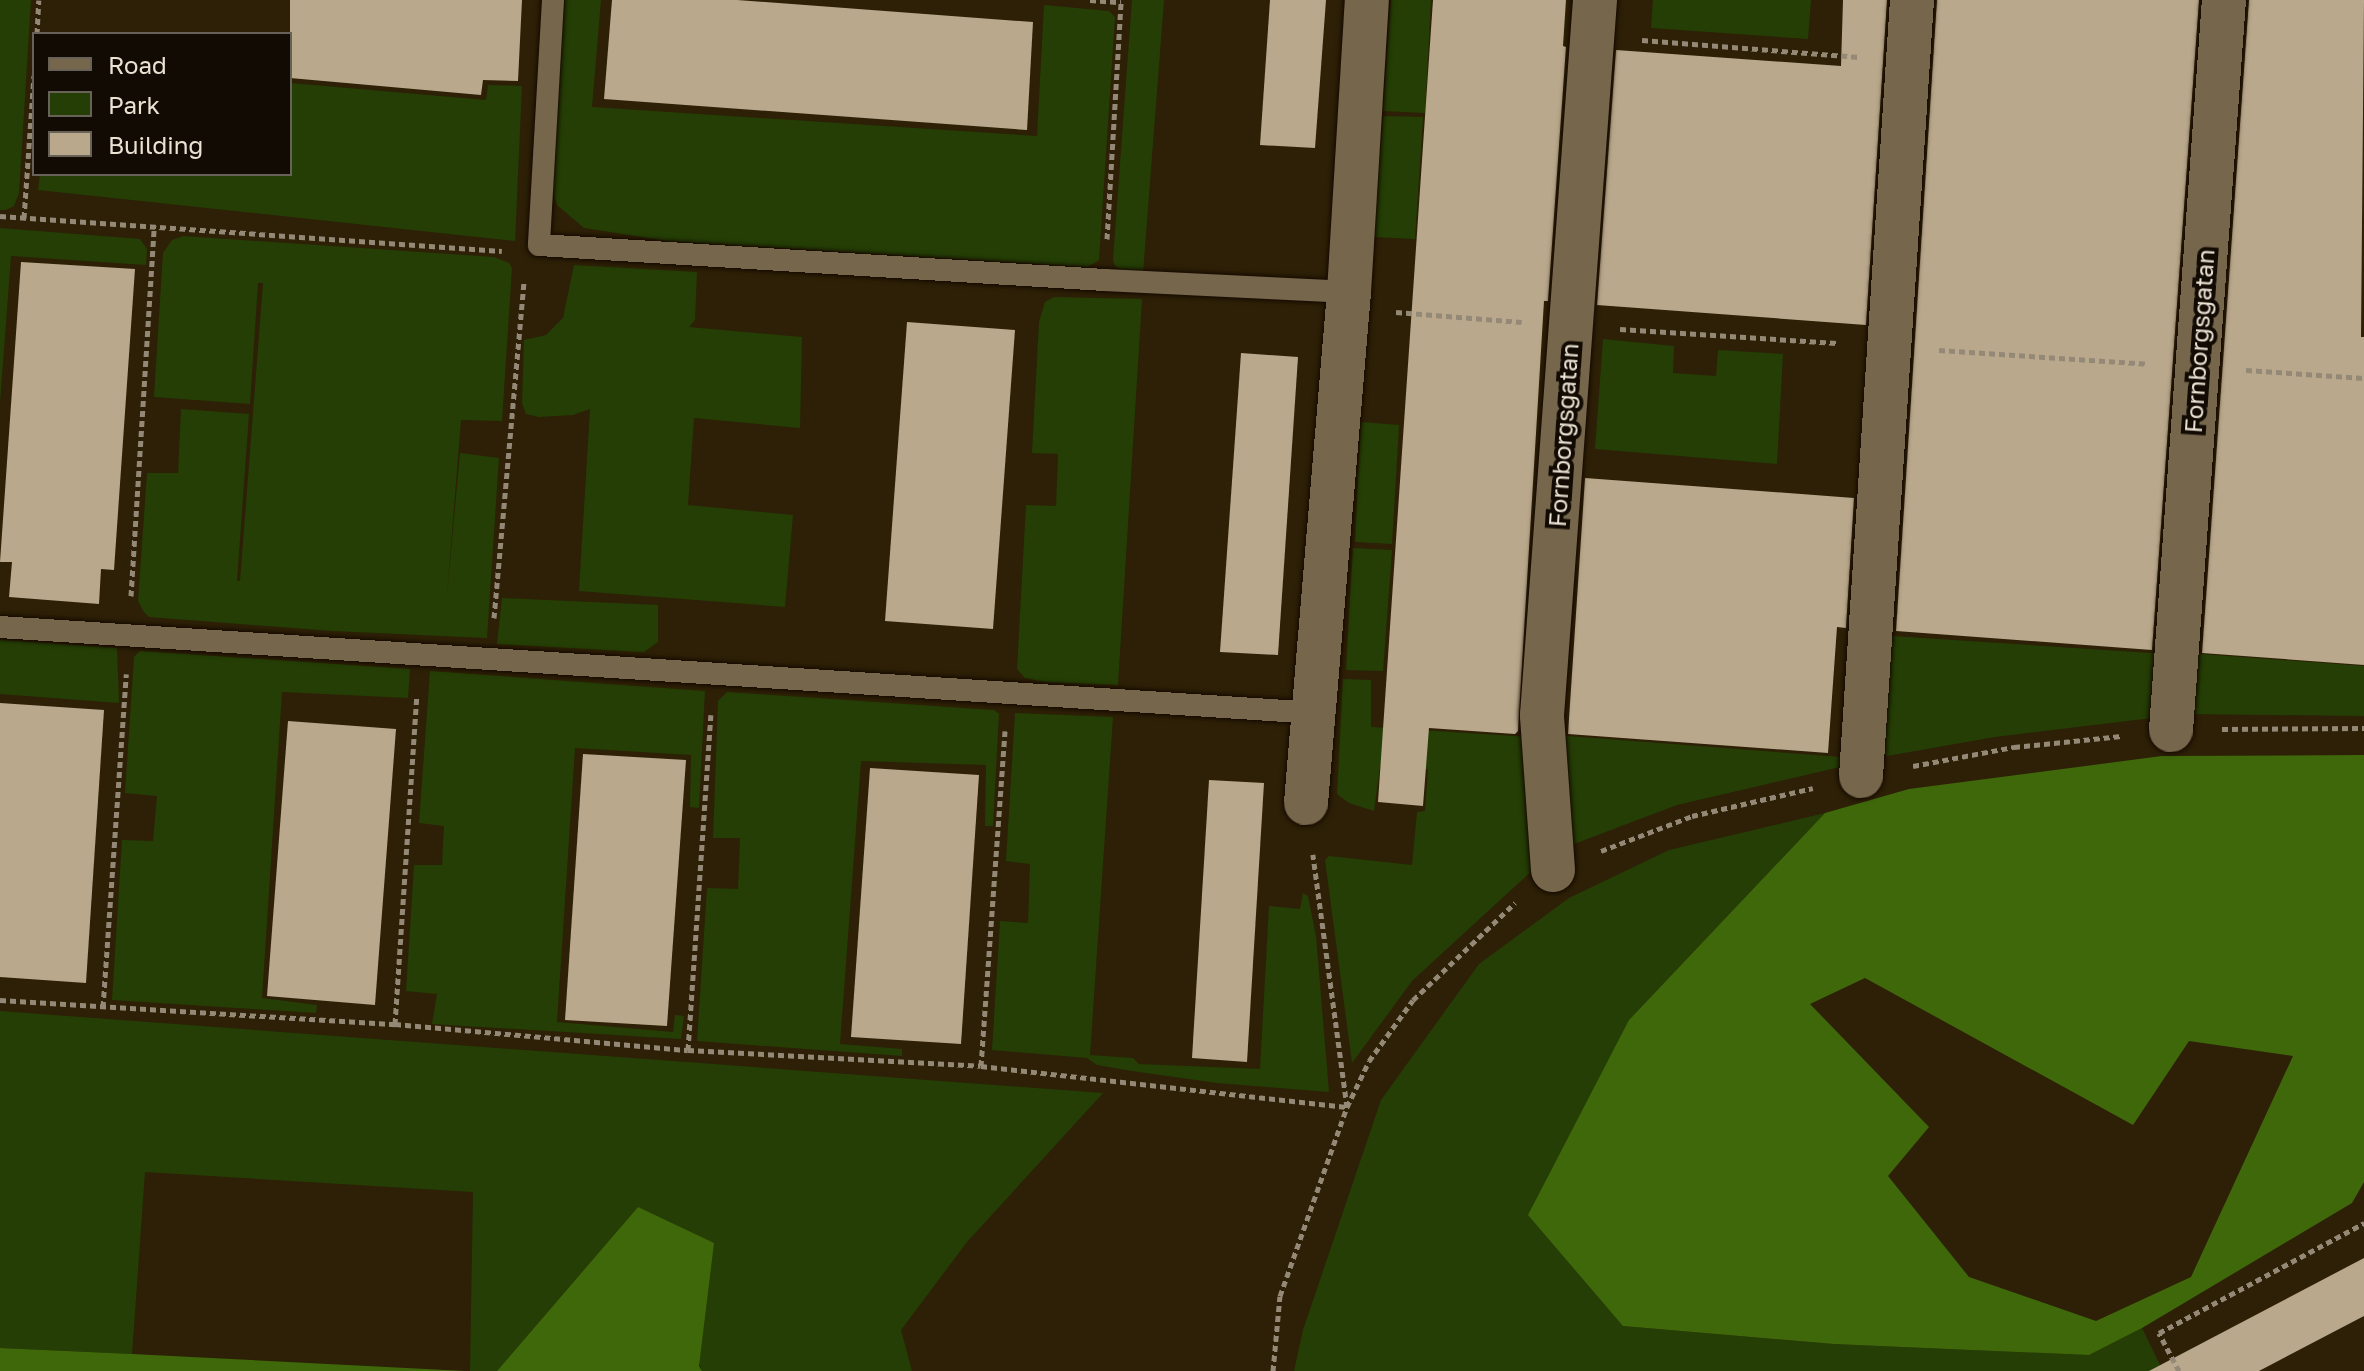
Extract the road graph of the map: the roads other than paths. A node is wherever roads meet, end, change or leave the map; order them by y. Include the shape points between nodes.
1 (553, 0) edge
2 (1367, 0) edge
3 (1912, 0) edge
4 (2224, 0) edge
5 (1593, 18) edge
6 (1349, 292) junction
7 (0, 627) edge
8 (1315, 713) junction
9 (2171, 730) road end
10 (1861, 776) road end
11 (1306, 803) road end
12 (1553, 870) road end

1 - 6 lane via 533,249
2 - 6 street
3 - 10 street
4 - 9 street, Fornborgsgatan
5 - 12 street, Fornborgsgatan via 1542,715
6 - 8 street
7 - 8 lane
8 - 11 street

